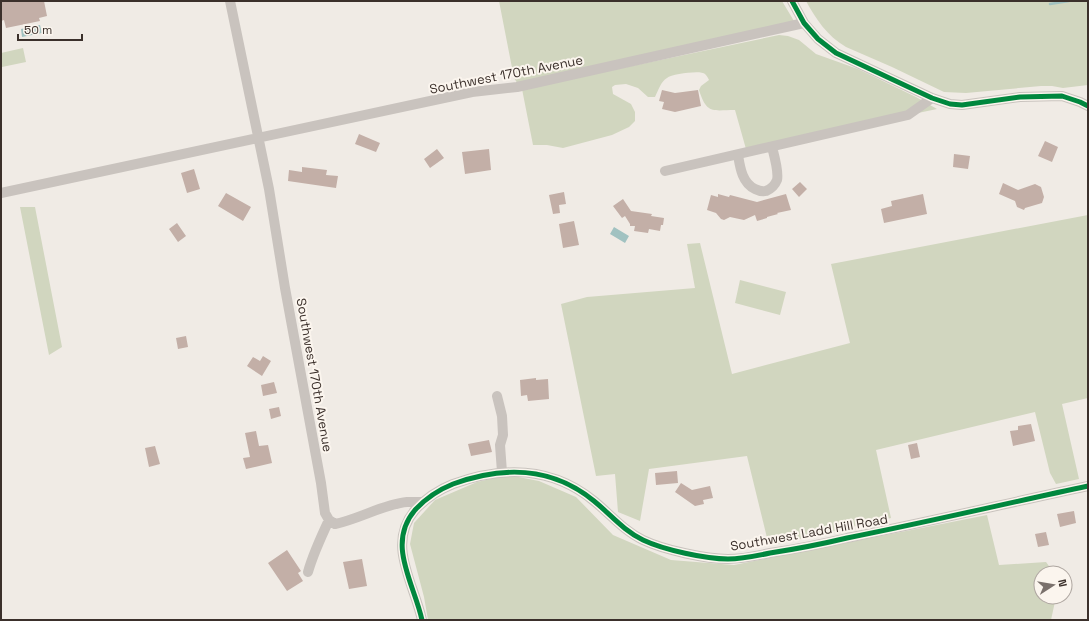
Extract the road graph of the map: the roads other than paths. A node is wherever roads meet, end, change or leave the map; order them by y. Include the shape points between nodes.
1 (230, 1) edge
2 (792, 1) edge
3 (804, 23) junction
4 (932, 98) junction
5 (1088, 106) edge
6 (258, 138) junction
7 (772, 146) junction
8 (738, 155) junction
9 (665, 171) dead end
10 (1, 193) edge
11 (497, 396) dead end
12 (502, 472) junction
13 (1088, 486) edge
14 (422, 502) junction
15 (329, 520) junction
16 (308, 572) dead end
17 (422, 620) edge

1 - 6 street
2 - 3 street
3 - 4 street via 818,39 836,53
3 - 6 street, Southwest 170th Avenue via 517,87 472,92
4 - 5 street via 962,105 1020,97 1062,96
4 - 7 street via 908,115
6 - 10 street, Southwest 170th Avenue
6 - 15 street, Southwest 170th Avenue via 325,513
7 - 8 street
7 - 8 street via 777,181 767,191 760,192 750,187 744,178
8 - 9 street
11 - 12 street via 502,416
12 - 13 street, Southwest Ladd Hill Road via 546,476 571,486 585,494 627,530 650,543 691,554 731,559 816,545
12 - 14 street, Southwest Ladd Hill Road via 447,486
14 - 15 street via 406,502 348,522 336,524
14 - 17 street, Southwest Ladd Hill Road via 407,522 402,538 402,550
15 - 16 street

